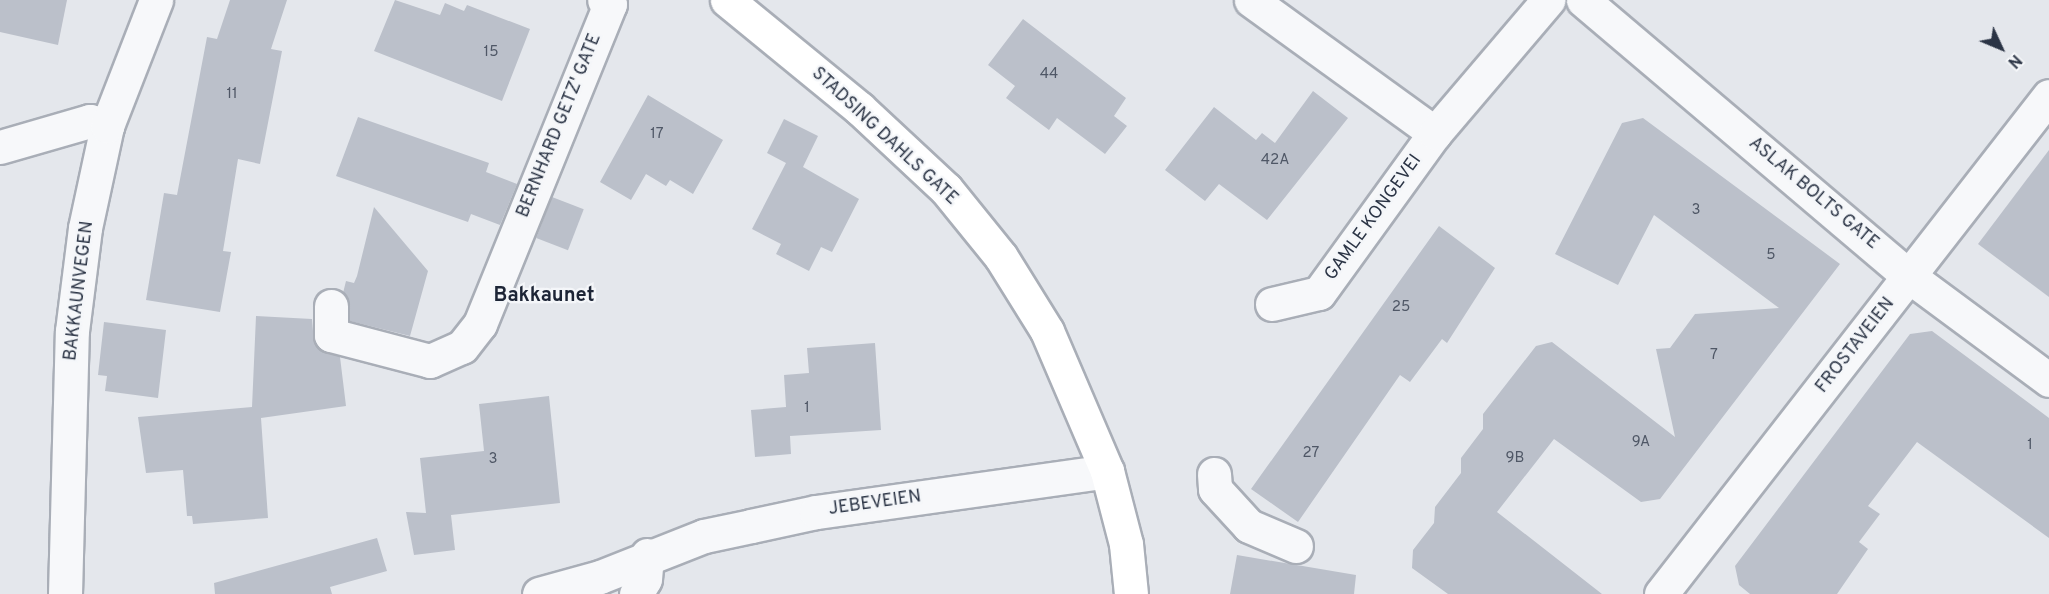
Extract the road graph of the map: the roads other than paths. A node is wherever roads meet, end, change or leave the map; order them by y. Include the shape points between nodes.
1 (156, 0) edge
2 (604, 0) edge
3 (727, 0) edge
4 (1251, 0) edge
5 (1548, 0) edge
6 (1583, 0) edge
7 (2049, 96) edge
8 (107, 126) junction
9 (1436, 133) junction
10 (0, 147) edge
11 (1910, 277) junction
12 (1272, 304) dead end
13 (331, 306) dead end
14 (2049, 380) edge
15 (1107, 471) junction
16 (1214, 474) dead end
17 (1296, 546) dead end
18 (647, 555) junction
19 (1670, 591) edge
20 (64, 594) edge
21 (539, 594) edge
22 (636, 594) edge
23 (1131, 594) edge

1 - 8 street, BAKKAUNVEGEN
2 - 13 street, BERNHARD GETZ' GATE via 610,4 480,324 462,347 430,361 331,335
3 - 15 main road, STADSING DAHLS GATE via 859,108 946,189 1047,331
4 - 9 street
5 - 9 street, GAMLE KONGEVEI
6 - 11 street, ASLAK BOLTS GATE
7 - 11 street, FROSTAVEIEN
8 - 10 street via 90,122
8 - 20 street, BAKKAUNVEGEN via 86,228 72,331
9 - 12 street, GAMLE KONGEVEI via 1319,293
11 - 14 street, ASLAK BOLTS GATE
11 - 19 street, FROSTAVEIEN
15 - 18 street, JEBEVEIEN via 816,512 704,536
15 - 23 main road, STADSING DAHLS GATE via 1126,544
16 - 17 street via 1215,489 1249,526
18 - 21 street, JEBEVEIEN via 600,577
18 - 22 street via 645,579

